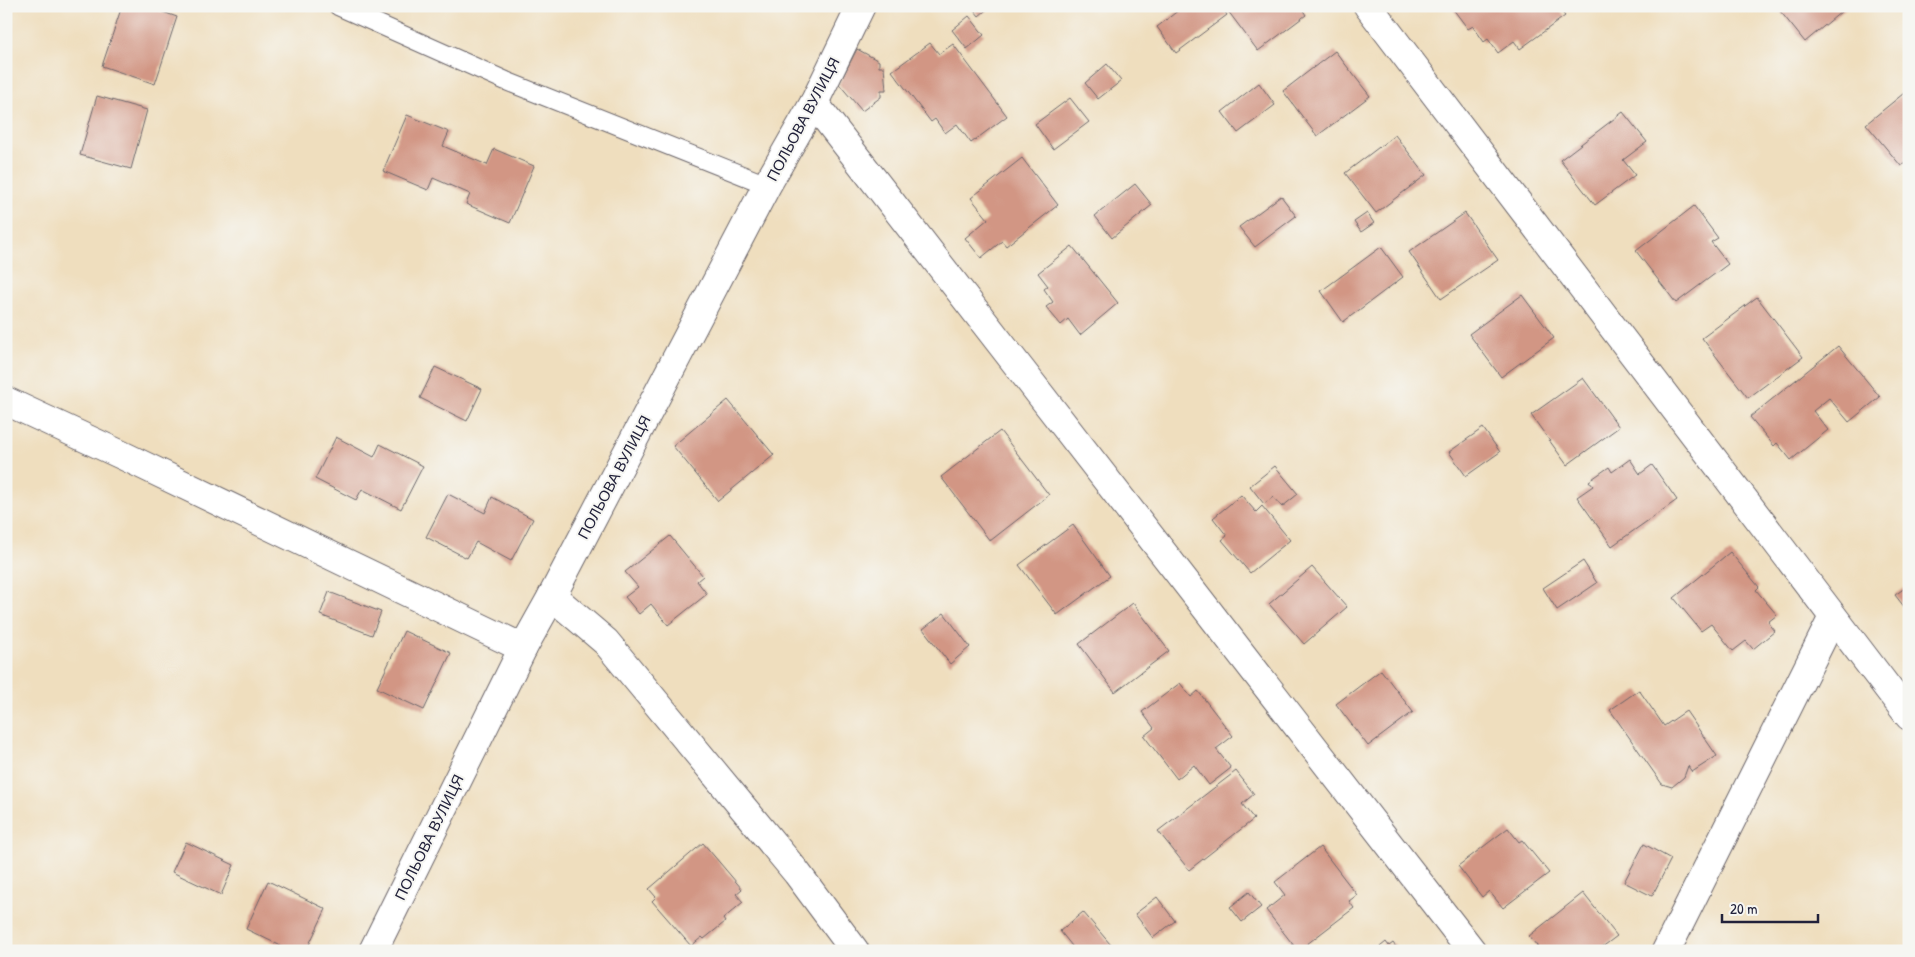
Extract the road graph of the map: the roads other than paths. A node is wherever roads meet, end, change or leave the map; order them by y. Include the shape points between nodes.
1 (338, 6) edge
2 (861, 6) edge
3 (1368, 6) edge
4 (814, 102) junction
5 (768, 185) junction
6 (6, 401) edge
7 (552, 596) junction
8 (1833, 617) junction
9 (523, 648) junction
10 (1909, 716) edge
11 (373, 951) edge
12 (855, 951) edge
13 (1472, 951) edge
14 (1666, 951) edge

1 - 5 lane via 506,81
2 - 4 street, ПОЛЬОВА ВУЛИЦЯ
3 - 8 street
4 - 5 street, ПОЛЬОВА ВУЛИЦЯ
4 - 13 street
5 - 7 street, ПОЛЬОВА ВУЛИЦЯ
6 - 9 street
7 - 9 street, ПОЛЬОВА ВУЛИЦЯ
7 - 12 street via 606,642 797,873
8 - 10 street
8 - 14 street
9 - 11 street, ПОЛЬОВА ВУЛИЦЯ

